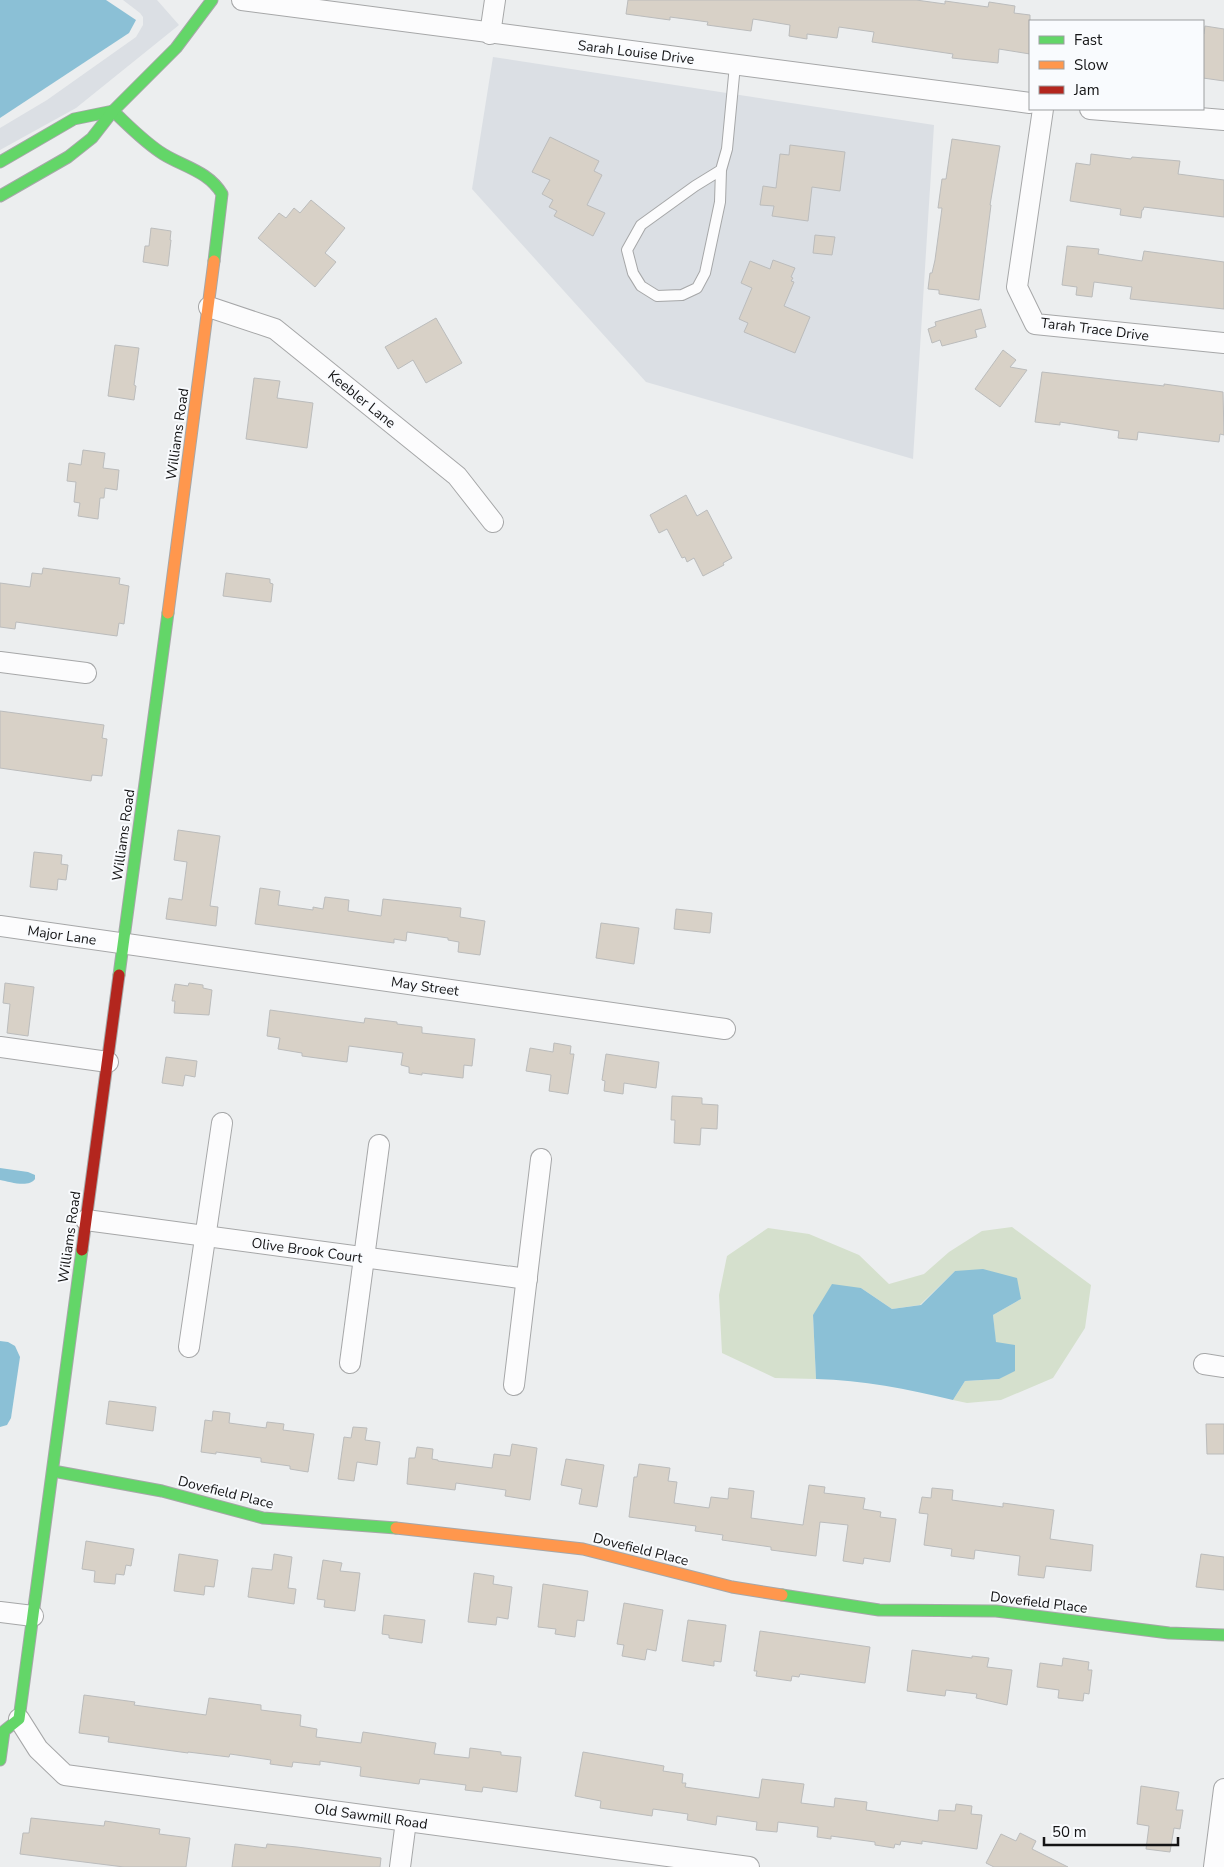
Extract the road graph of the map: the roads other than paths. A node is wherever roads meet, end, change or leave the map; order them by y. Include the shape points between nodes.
1 (212, 0) edge
2 (242, 0) edge
3 (495, 0) edge
4 (490, 34) junction
5 (735, 65) junction
6 (1029, 103) edge
7 (1043, 110) edge
8 (1102, 110) edge
9 (113, 111) junction
10 (1224, 120) edge
11 (0, 162) edge
12 (722, 170) junction
13 (0, 196) edge
14 (209, 307) junction
15 (1224, 343) edge
16 (493, 522) dead end
17 (0, 662) edge
18 (86, 674) dead end
19 (0, 926) edge
20 (124, 943) junction
21 (725, 1028) dead end
22 (0, 1047) edge
23 (108, 1062) junction
24 (222, 1123) dead end
25 (379, 1145) dead end
26 (541, 1159) dead end
27 (86, 1220) junction
28 (205, 1236) junction
29 (364, 1257) junction
30 (527, 1279) junction
31 (189, 1347) dead end
32 (350, 1363) dead end
33 (1204, 1364) dead end
34 (1224, 1366) edge
35 (514, 1385) dead end
36 (52, 1471) junction
37 (0, 1612) edge
38 (33, 1616) junction
39 (1224, 1635) edge
40 (18, 1719) junction
41 (0, 1760) edge
42 (1224, 1789) edge
43 (406, 1821) junction
44 (400, 1867) edge
45 (750, 1867) edge
46 (1214, 1867) edge

1 - 9 street via 176,48
2 - 4 street, Sarah Louise Drive
3 - 4 street
4 - 5 street, Sarah Louise Drive
5 - 6 street, Sarah Louise Drive
5 - 12 lane
7 - 15 street, Tarah Trace Drive via 1017,287 1035,324
8 - 10 street
9 - 11 street via 74,119
9 - 13 street via 92,138 68,157
9 - 14 street, Williams Road via 163,154 203,173 218,185 222,194
12 - 12 lane via 641,225 627,250 632,273 641,286 657,296 682,295 697,288 705,273 720,202
14 - 16 street, Keebler Lane via 275,329 457,476
14 - 20 street, Williams Road
17 - 18 street
19 - 20 street, Major Lane
20 - 21 street, May Street
20 - 23 street, Williams Road
22 - 23 street
23 - 27 street, Williams Road
24 - 28 street
25 - 29 street
26 - 30 street
27 - 28 street, Olive Brook Court
27 - 36 street, Williams Road
28 - 29 street, Olive Brook Court
28 - 31 street
29 - 30 street, Olive Brook Court
29 - 32 street
30 - 35 street
33 - 34 street
36 - 38 street, Williams Road
36 - 39 street, Dovefield Place via 162,1491 264,1518 397,1528 583,1549 732,1587 880,1610 996,1611 1169,1634
37 - 38 street
38 - 40 street, Williams Road
40 - 41 street via 4,1731
40 - 43 street, Old Sawmill Road via 38,1749 65,1775
42 - 46 street
43 - 44 street
43 - 45 street, Old Sawmill Road

